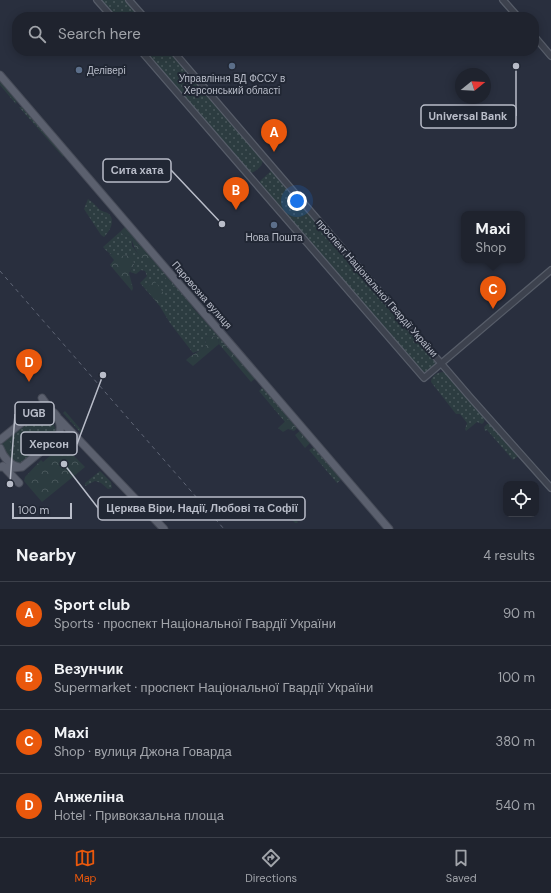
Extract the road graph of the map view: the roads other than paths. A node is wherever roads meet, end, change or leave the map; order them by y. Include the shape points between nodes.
1 (97, 0) edge
2 (129, 0) edge
3 (503, 0) edge
4 (108, 12) edge
5 (140, 12) edge
6 (514, 12) edge
7 (539, 42) edge
8 (145, 56) edge
9 (177, 56) edge
10 (551, 56) edge
11 (0, 75) edge
12 (551, 270) edge
13 (442, 363) junction
14 (35, 412) junction
15 (55, 415) junction
16 (57, 438) junction
17 (78, 439) junction
18 (1, 441) edge
19 (0, 448) edge
20 (1, 466) edge
21 (20, 467) junction
22 (551, 488) edge
23 (164, 529) edge
24 (389, 529) edge

1 - 4 street
2 - 5 street
3 - 6 street
7 - 10 street
8 - 13 street via 424,378
9 - 13 street, проспект Національної Гвардії України
11 - 24 main road, Паровозна вулиця
12 - 13 street
13 - 22 street, проспект Національної Гвардії України
14 - 15 main road via 47,409
14 - 15 main road via 42,398
14 - 18 main road
15 - 16 main road via 61,429
15 - 17 main road
16 - 17 main road via 69,435
16 - 21 main road
17 - 23 main road
19 - 21 main road via 11,464
20 - 21 main road
20 - 21 main road via 19,483

